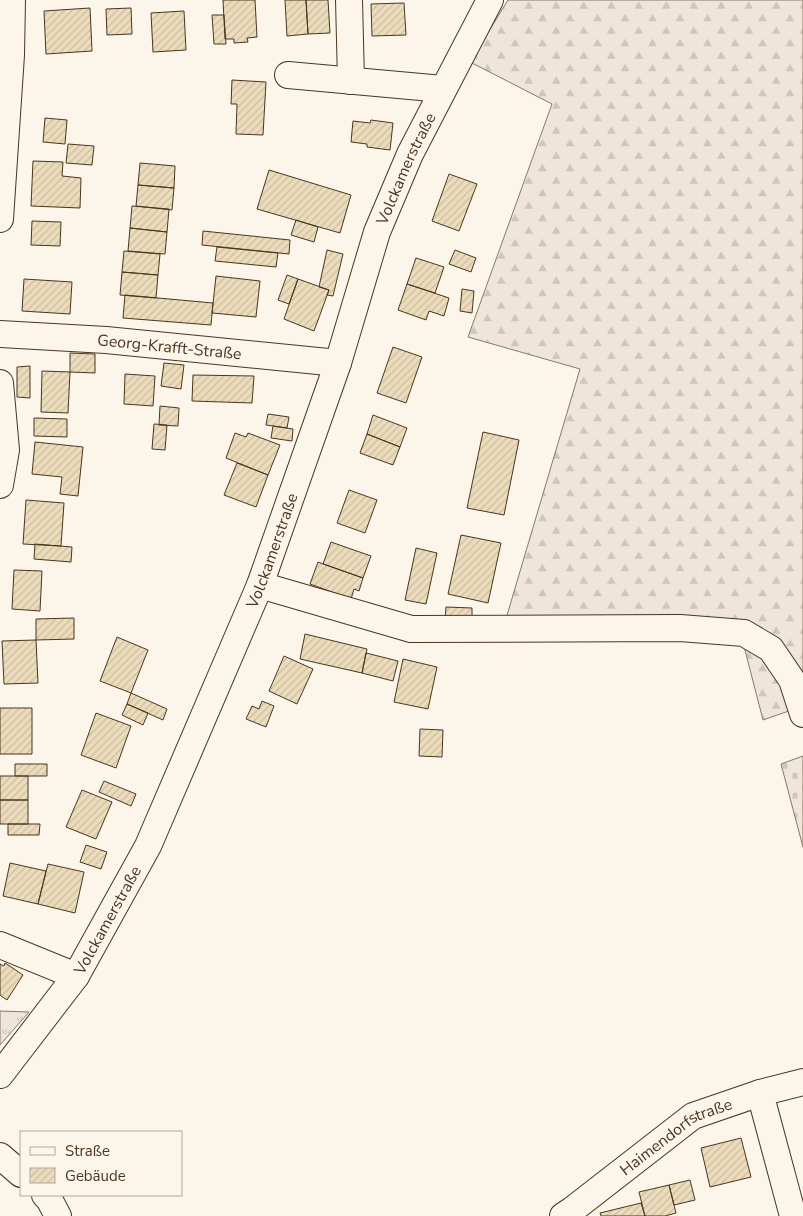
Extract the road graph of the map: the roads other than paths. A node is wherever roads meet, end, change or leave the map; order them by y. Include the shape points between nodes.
1 (12, 0) edge
2 (350, 0) edge
3 (490, 0) edge
4 (6, 55) edge
5 (288, 75) dead end
6 (351, 81) junction
7 (443, 89) junction
8 (0, 219) edge
9 (0, 334) edge
10 (338, 363) junction
11 (0, 383) edge
12 (0, 485) edge
13 (260, 585) junction
14 (803, 714) edge
15 (0, 945) edge
16 (76, 976) junction
17 (0, 1075) edge
18 (803, 1082) edge
19 (760, 1093) junction
20 (0, 1156) edge
21 (20, 1173) edge
22 (46, 1196) edge
23 (570, 1214) edge
24 (58, 1216) edge
25 (793, 1216) edge

1 - 4 street
2 - 6 street
3 - 7 street, Volckamerstraße
4 - 8 street
5 - 6 street
6 - 7 street
7 - 10 street, Volckamerstraße via 410,154 377,232
9 - 10 street, Georg-Krafft-Straße via 106,340
10 - 13 street, Volckamerstraße
11 - 12 street via 6,450
13 - 14 street via 411,629 680,628 744,633 771,648 792,680
13 - 16 street, Volckamerstraße via 148,846
15 - 16 street
16 - 17 street, Volckamerstraße
18 - 19 street, Haimendorfstraße
19 - 23 street, Haimendorfstraße via 693,1116
19 - 25 street
20 - 21 street
22 - 24 street

